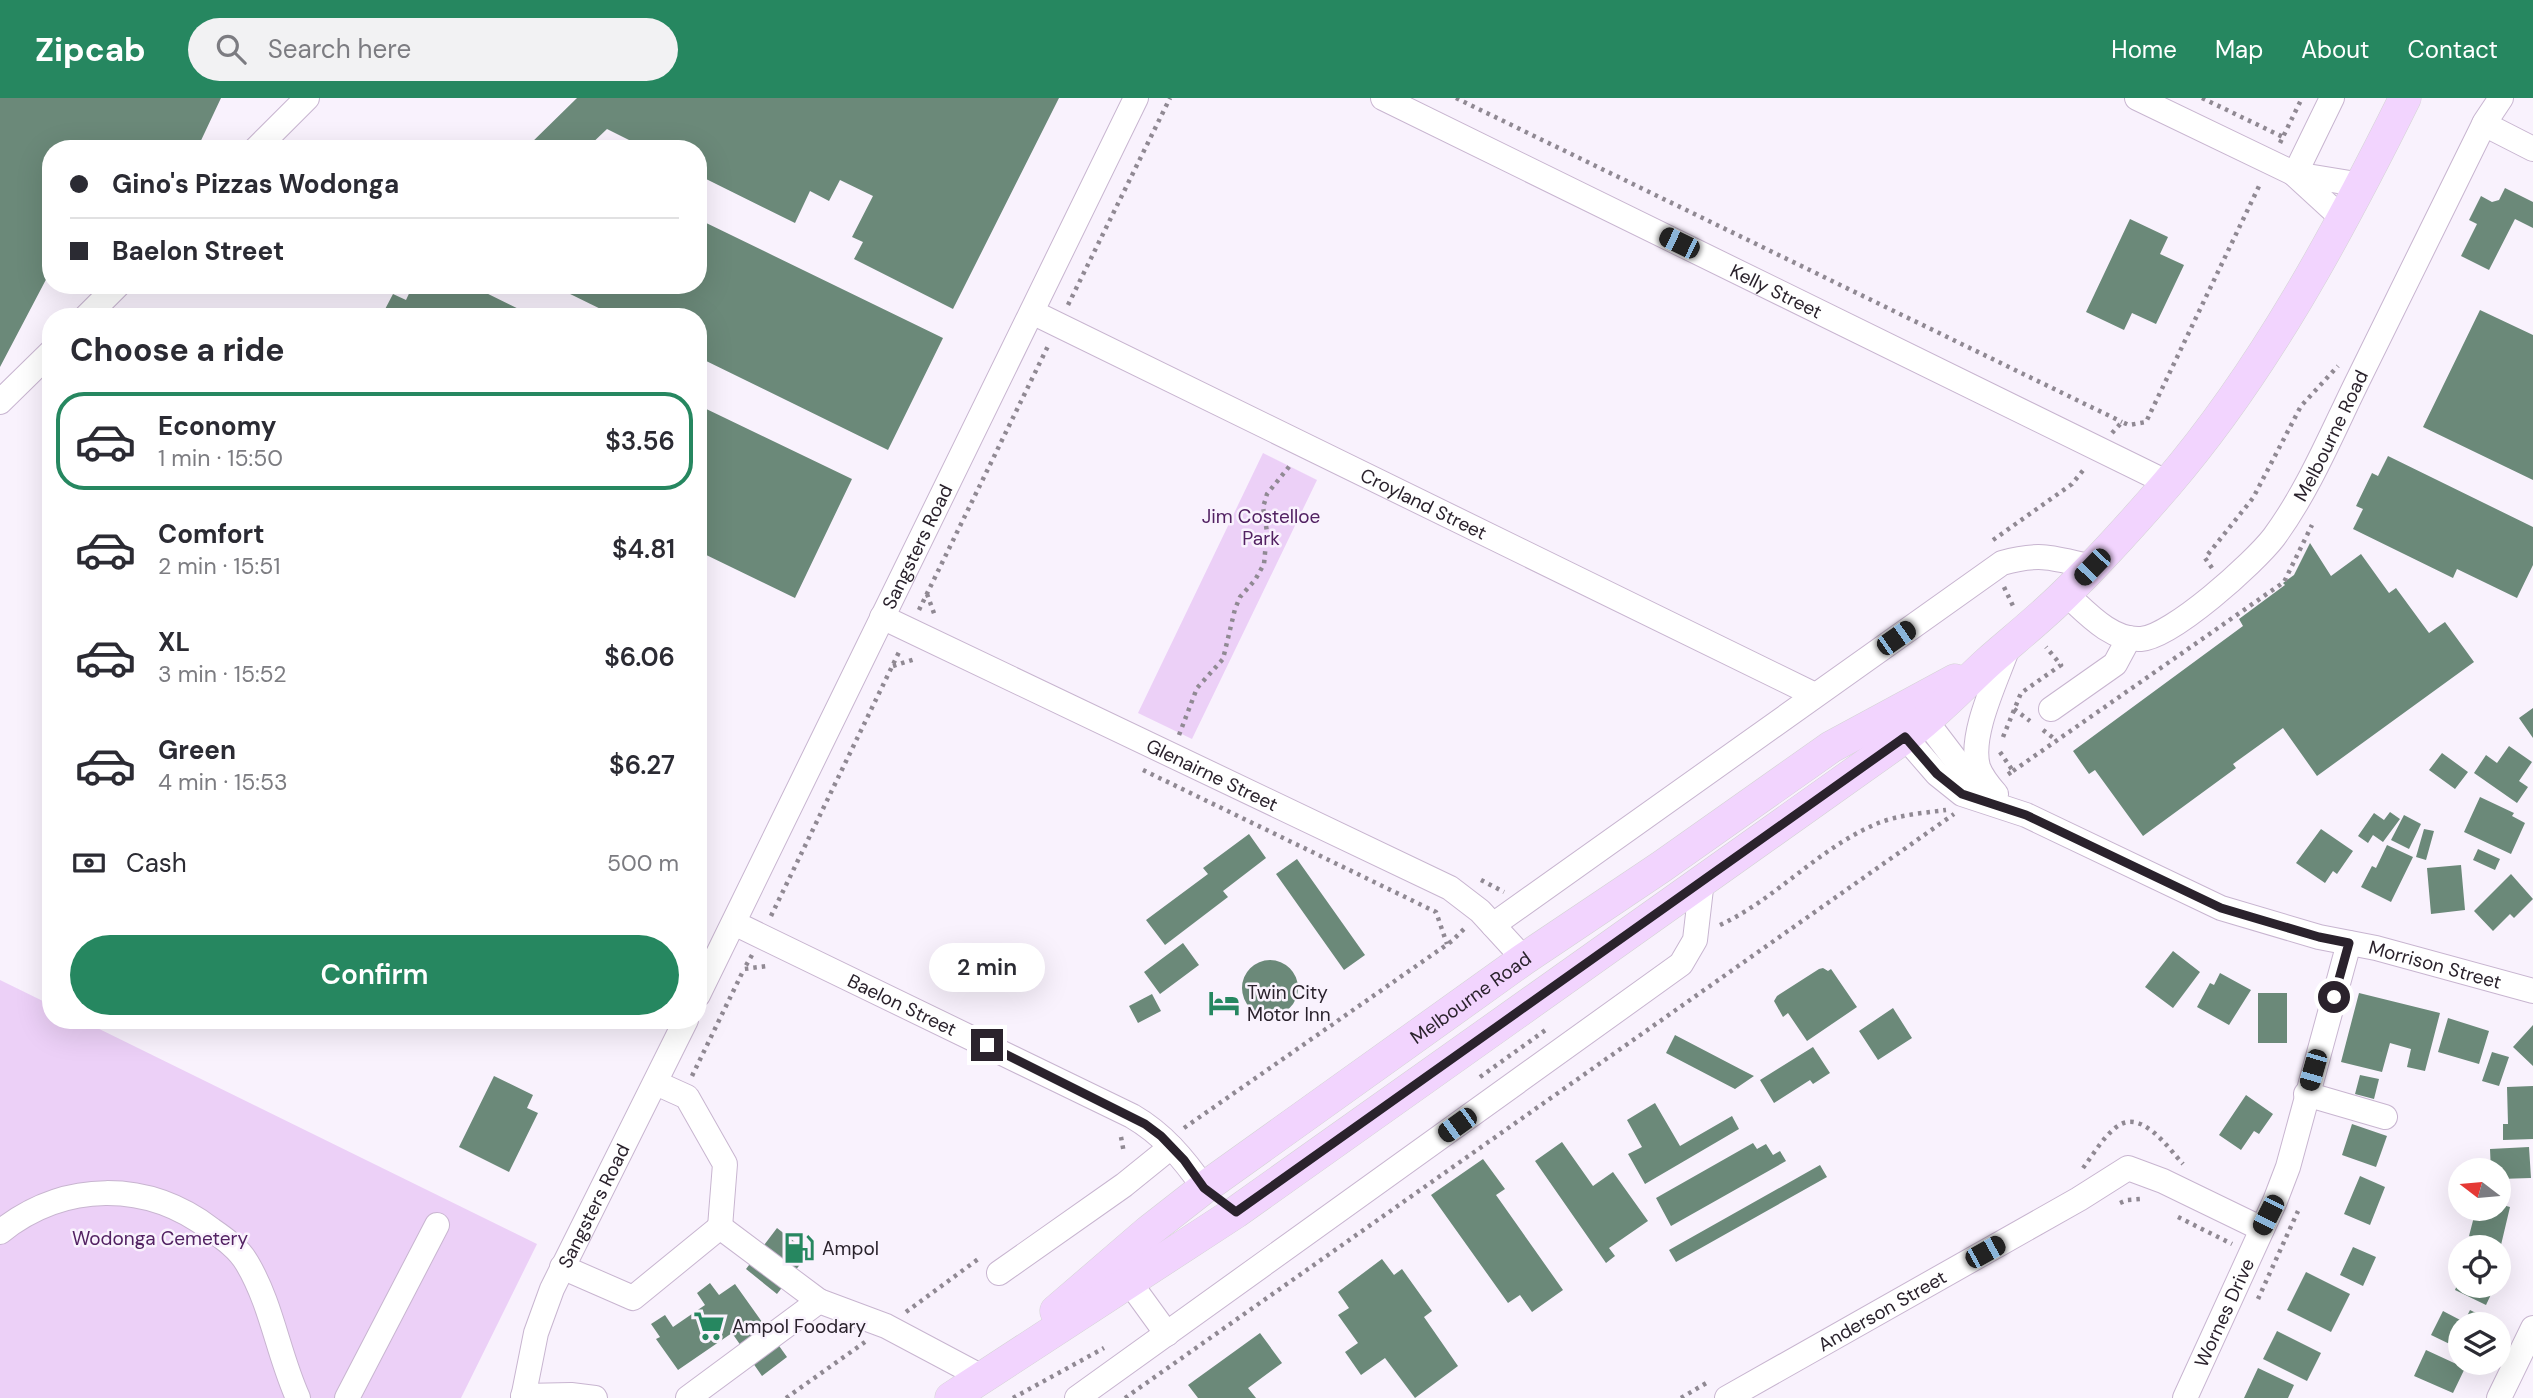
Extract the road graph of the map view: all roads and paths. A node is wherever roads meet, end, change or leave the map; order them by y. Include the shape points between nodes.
1 (307, 98) edge
2 (1136, 98) edge
3 (1170, 98) edge
4 (1383, 98) edge
5 (1456, 98) edge
6 (2137, 98) edge
7 (2202, 98) edge
8 (2302, 98) edge
9 (2332, 98) edge
10 (2405, 98) edge
11 (2501, 98) edge
12 (2484, 124) junction
13 (2283, 137) junction
14 (265, 140) edge
15 (2533, 149) edge
16 (2270, 162) junction
17 (2295, 174) junction
18 (2362, 184) junction
19 (2343, 219) junction
20 (109, 294) edge
21 (95, 308) edge
22 (1032, 312) junction
23 (1058, 325) junction
24 (42, 361) edge
25 (2339, 364) dead end
26 (0, 402) edge
27 (2122, 422) junction
28 (1301, 444) junction
29 (2099, 449) junction
30 (2168, 483) junction
31 (1989, 544) dead end
32 (2092, 567) junction
33 (2225, 586) junction
34 (2066, 594) junction
35 (882, 617) junction
36 (910, 630) junction
37 (2129, 638) junction
38 (1998, 655) junction
39 (926, 665) dead end
40 (892, 667) junction
41 (1815, 695) junction
42 (2051, 709) dead end
43 (1911, 722) junction
44 (1179, 736) dead end
45 (1138, 768) dead end
46 (1996, 794) junction
47 (1963, 807) dead end
48 (2026, 815) junction
49 (1661, 867) junction
50 (1692, 887) junction
51 (1506, 892) dead end
52 (1487, 918) junction
53 (734, 923) junction
54 (761, 936) junction
55 (2349, 943) junction
56 (1447, 944) junction
57 (1524, 959) junction
58 (744, 970) junction
59 (777, 971) dead end
60 (707, 977) edge
61 (2533, 991) edge
62 (682, 1029) edge
63 (656, 1083) junction
64 (2306, 1094) junction
65 (683, 1095) junction
66 (2385, 1117) dead end
67 (1110, 1132) dead end
68 (1166, 1141) junction
69 (1204, 1188) junction
70 (2144, 1200) dead end
71 (2118, 1205) dead end
72 (1236, 1212) junction
73 (2177, 1216) dead end
74 (2252, 1224) junction
75 (437, 1225) dead end
76 (720, 1227) junction
77 (0, 1232) edge
78 (994, 1263) joint
79 (562, 1267) junction
80 (1130, 1283) junction
81 (819, 1301) junction
82 (886, 1326) junction
83 (2533, 1328) edge
84 (1167, 1334) junction
85 (982, 1377) junction
86 (523, 1397) edge
87 (298, 1398) edge
88 (348, 1398) edge
89 (594, 1398) edge
90 (688, 1398) edge
91 (786, 1398) edge
92 (951, 1398) edge
93 (1077, 1398) edge
94 (1125, 1398) edge
95 (1727, 1398) edge
96 (2185, 1398) edge
97 (2500, 1398) edge

1 - 14 street
2 - 22 street, Sangsters Road
3 - 23 path
4 - 29 street, Kelly Street
5 - 27 path
6 - 16 street
7 - 13 path
8 - 13 path
9 - 17 street
10 - 18 main road, Melbourne Road
11 - 12 street, Melbourne Road
12 - 15 street
12 - 33 street, Melbourne Road via 2303,490 2265,548
13 - 16 path
16 - 17 street
16 - 27 path via 2146,422
17 - 18 street
17 - 19 street
18 - 19 main road, Melbourne Road
19 - 30 main road, Melbourne Road via 2221,415
20 - 21 street
22 - 23 street, Croyland Street
22 - 35 street, Sangsters Road
23 - 28 street, Croyland Street
23 - 36 path
24 - 26 street
25 - 33 path via 2301,406 2253,498 2205,558
27 - 29 path
28 - 41 street, Croyland Street
28 - 44 path via 1267,494 1264,564 1240,597 1223,659 1197,688
29 - 30 street, Kelly Street
29 - 31 path via 2071,484
30 - 32 main road, Melbourne Road
32 - 34 main road, Melbourne Road
32 - 41 street via 2042,556 2001,563
33 - 37 street, Melbourne Road via 2163,633
34 - 37 street via 2100,624
34 - 38 main road, Melbourne Road
35 - 36 street, Glenairne Street
35 - 53 street, Sangsters Road
36 - 40 path
36 - 52 street, Glenairne Street via 1438,882
37 - 42 street via 2115,664
38 - 43 main road, Melbourne Road
38 - 46 street, Morrison Street via 1977,751 1982,776
39 - 40 path via 914,659
40 - 54 path
41 - 52 street
43 - 46 street, Morrison Street
43 - 48 street, Morrison Street via 1942,779 1962,794
43 - 49 main road, Melbourne Road via 1830,747
43 - 50 main road, Melbourne Road
45 - 56 path via 1436,912
46 - 48 street, Morrison Street
47 - 94 path
48 - 55 street, Morrison Street via 2221,908
49 - 50 main road
49 - 57 main road, Melbourne Road
50 - 72 main road, Melbourne Road
50 - 84 street via 1695,940 1681,964
51 - 52 path
52 - 56 path
52 - 57 street, Glenairne Street
53 - 54 street, Baelon Street
53 - 60 street, Sangsters Road
54 - 58 path
54 - 68 street, Baelon Street via 1112,1106
55 - 61 street, Morrison Street
55 - 64 street, Wornes Drive
56 - 68 path
57 - 69 main road, Melbourne Road
58 - 59 path via 765,965
58 - 65 path
62 - 63 street, Sangsters Road
63 - 65 street
63 - 79 street, Sangsters Road
64 - 66 street
64 - 74 street, Wornes Drive via 2275,1201
65 - 76 street via 725,1164
67 - 68 path via 1122,1138 1124,1153 1133,1144
68 - 69 street, Baelon Street
68 - 78 street via 1124,1185
69 - 72 main road, Baelon Street
69 - 85 main road, Melbourne Road
70 - 71 path
72 - 80 main road, Melbourne Road
73 - 74 path via 2232,1244
74 - 95 street, Anderson Street via 2128,1168
74 - 96 street, Wornes Drive via 2199,1372
75 - 88 street
76 - 79 street via 633,1298
76 - 81 street
77 - 87 street via 37,1207 74,1196 108,1193 170,1203 198,1219 246,1261 265,1301
78 - 82 path
79 - 86 street, Sangsters Road via 536,1333
80 - 84 street
80 - 85 main road, Melbourne Road
81 - 82 street
81 - 90 street
82 - 85 street
82 - 91 path
83 - 97 street
84 - 93 street
85 - 92 main road, Melbourne Road
86 - 89 street

